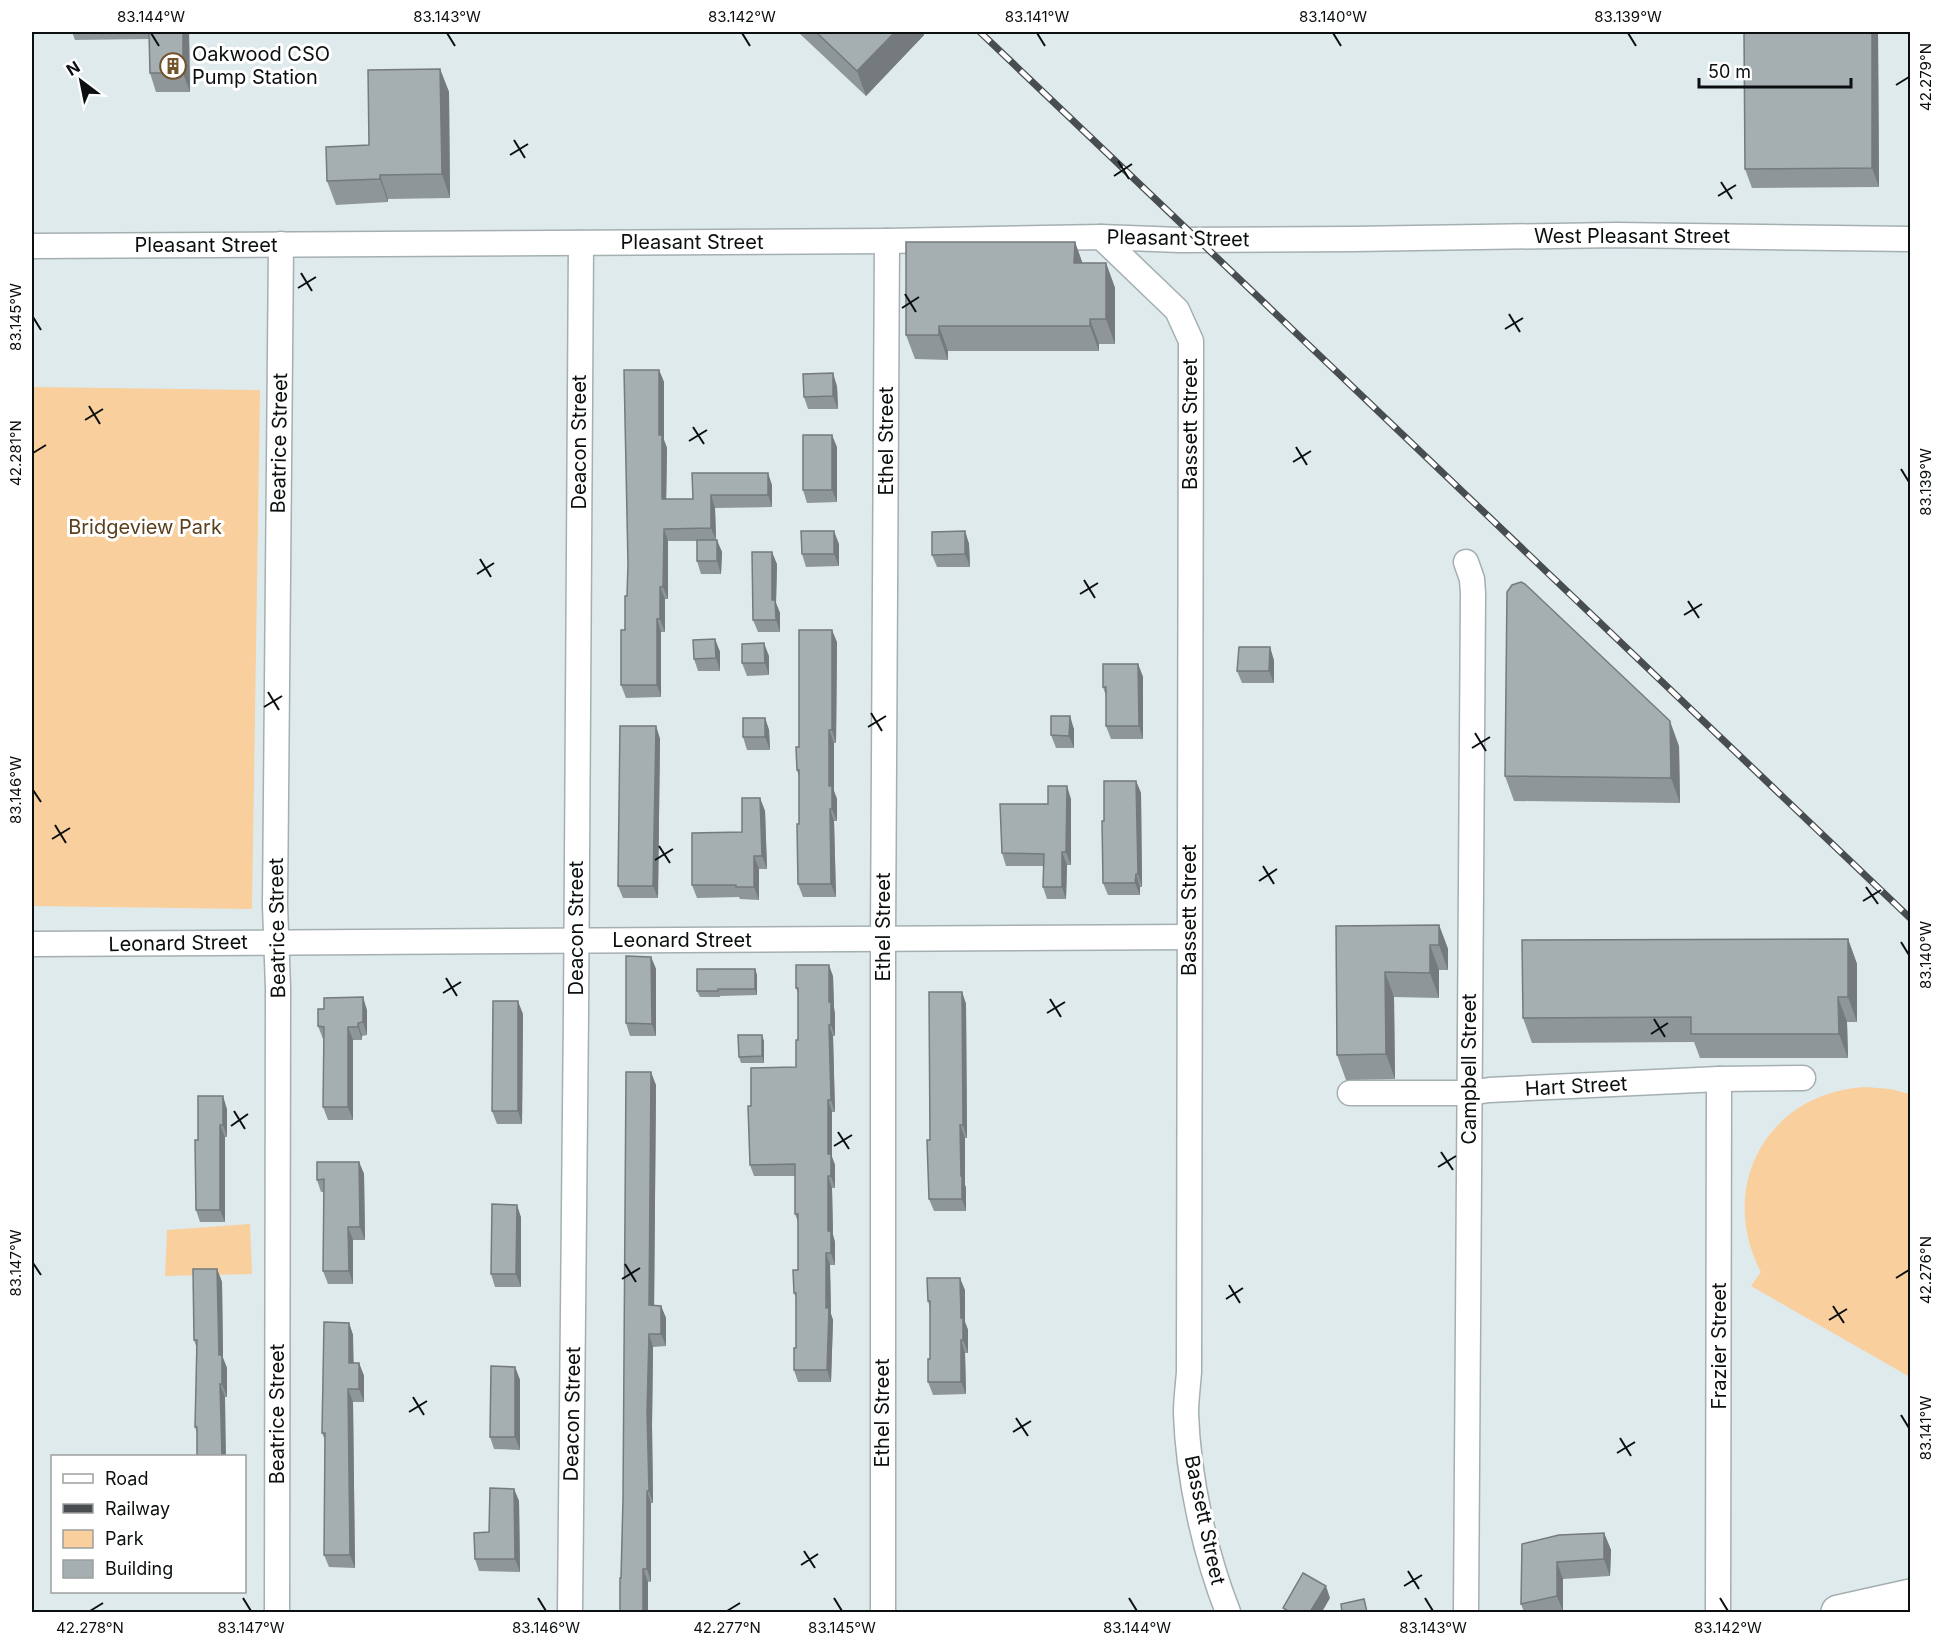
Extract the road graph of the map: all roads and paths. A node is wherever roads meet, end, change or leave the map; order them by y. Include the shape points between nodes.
1 (1101, 237) junction
2 (1353, 239) joint
3 (1911, 239) edge
4 (887, 241) junction
5 (581, 243) junction
6 (281, 244) junction
7 (32, 246) edge
8 (1466, 562) dead end
9 (1189, 937) junction
10 (883, 939) junction
11 (576, 940) junction
12 (277, 942) junction
13 (32, 944) edge
14 (1803, 1078) dead end
15 (1719, 1079) junction
16 (1350, 1093) dead end
17 (1469, 1093) junction
18 (1911, 1596) edge
19 (276, 1612) edge
20 (570, 1612) edge
21 (883, 1612) edge
22 (1228, 1612) edge
23 (1466, 1612) edge
24 (1718, 1612) edge
25 (1838, 1612) edge

1 - 2 street, Pleasant Street
1 - 4 street, Pleasant Street
1 - 9 street, Bassett Street via 1177,310 1191,340
2 - 3 street, West Pleasant Street via 1616,234
4 - 5 street, Pleasant Street
4 - 10 street, Ethel Street
5 - 6 street, Pleasant Street
5 - 11 street, Deacon Street
6 - 7 street, Pleasant Street
6 - 12 street, Beatrice Street
8 - 17 street, Campbell Street via 1473,594
9 - 10 street, Leonard Street
9 - 22 street, Bassett Street via 1186,1412 1202,1523
10 - 11 street, Leonard Street
10 - 21 street, Ethel Street
11 - 12 street, Leonard Street
11 - 20 street, Deacon Street
12 - 13 street, Leonard Street
12 - 19 street, Beatrice Street
14 - 15 street, Hart Street
15 - 17 street, Hart Street
15 - 24 street, Frazier Street
16 - 17 street, Hart Street
17 - 23 street, Campbell Street
18 - 25 main road

